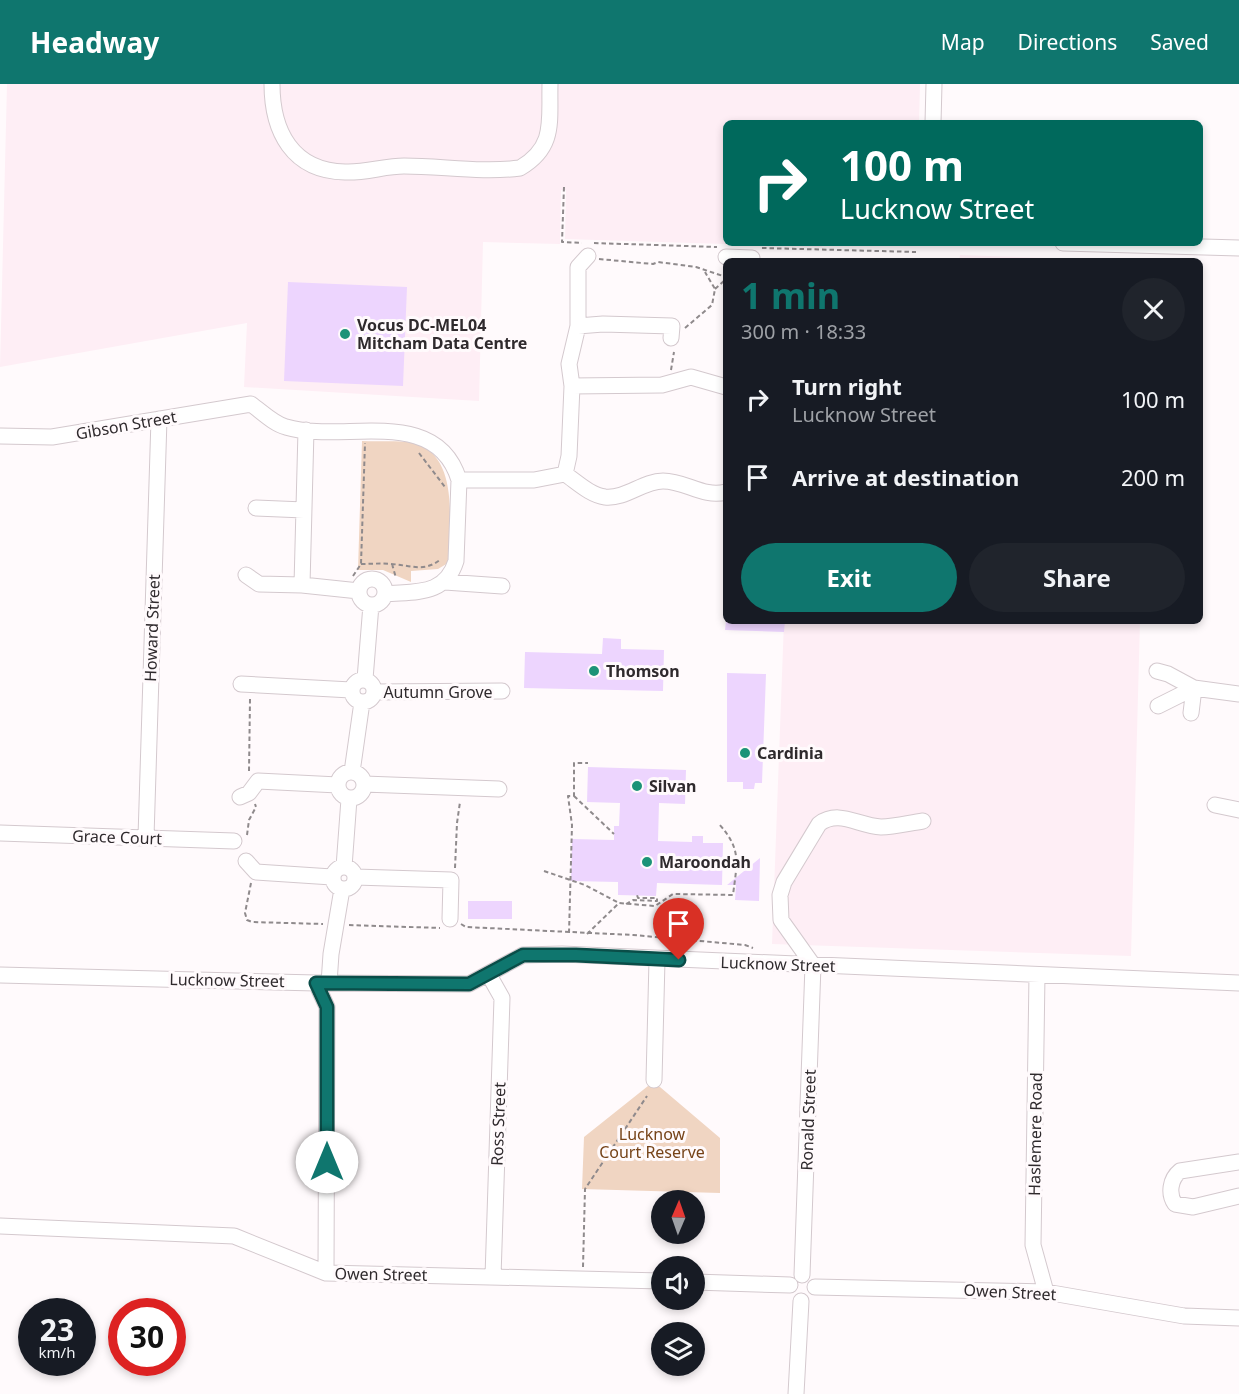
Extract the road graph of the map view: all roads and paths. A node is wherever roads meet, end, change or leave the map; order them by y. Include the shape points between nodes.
1 (273, 84) edge
2 (550, 84) edge
3 (934, 84) edge
4 (933, 120) edge
5 (564, 187) dead end
6 (1169, 246) edge
7 (1239, 248) edge
8 (916, 252) dead end
9 (730, 254) edge
10 (749, 254) edge
11 (588, 256) joint
12 (705, 272) junction
13 (723, 277) edge
14 (723, 281) edge
15 (715, 289) junction
16 (578, 326) junction
17 (675, 339) junction
18 (674, 381) junction
19 (572, 386) junction
20 (723, 386) edge
21 (159, 419) junction
22 (306, 430) junction
23 (0, 436) edge
24 (372, 444) dead end
25 (413, 448) dead end
26 (565, 474) junction
27 (453, 484) junction
28 (723, 493) edge
29 (256, 508) dead end
30 (304, 510) junction
31 (446, 553) dead end
32 (361, 564) junction
33 (392, 564) junction
34 (246, 575) dead end
35 (445, 582) junction
36 (302, 585) junction
37 (502, 586) dead end
38 (352, 590) junction
39 (392, 593) junction
40 (371, 605) junction
41 (1157, 671) dead end
42 (365, 679) junction
43 (246, 684) joint
44 (1194, 688) junction
45 (502, 691) dead end
46 (374, 692) junction
47 (1239, 694) edge
48 (357, 696) junction
49 (1158, 706) dead end
50 (1191, 713) dead end
51 (588, 763) dead end
52 (352, 772) junction
53 (364, 784) junction
54 (338, 785) junction
55 (463, 787) junction
56 (499, 789) dead end
57 (249, 790) junction
58 (574, 796) junction
59 (349, 799) junction
60 (1215, 805) dead end
61 (1239, 810) edge
62 (923, 820) dead end
63 (719, 824) dead end
64 (0, 833) edge
65 (614, 834) dead end
66 (146, 837) junction
67 (234, 841) dead end
68 (246, 861) joint
69 (544, 871) dead end
70 (350, 872) junction
71 (451, 880) junction
72 (570, 881) junction
73 (337, 883) junction
74 (633, 900) junction
75 (619, 903) junction
76 (626, 904) junction
77 (450, 920) joint
78 (568, 933) dead end
79 (587, 934) dead end
80 (758, 950) dead end
81 (657, 960) junction
82 (813, 965) junction
83 (0, 975) edge
84 (489, 975) junction
85 (1037, 975) junction
86 (323, 983) junction
87 (1239, 983) edge
88 (654, 1080) dead end
89 (647, 1096) dead end
90 (1239, 1162) edge
91 (1239, 1196) edge
92 (0, 1226) edge
93 (326, 1273) junction
94 (802, 1275) junction
95 (494, 1277) junction
96 (582, 1279) junction
97 (651, 1281) edge
98 (705, 1282) edge
99 (790, 1285) junction
100 (815, 1287) junction
101 (1046, 1292) junction
102 (801, 1301) junction
103 (1239, 1318) edge
104 (796, 1394) edge

1 - 2 street via 274,115 291,147 316,166 347,172 401,166 520,168 534,160 547,144
3 - 4 street
5 - 9 path via 562,242
6 - 7 street
8 - 10 path
9 - 10 street via 726,257 752,258
11 - 12 path via 607,261 696,267
11 - 16 street via 578,267
12 - 13 path
12 - 15 path
14 - 15 path
15 - 17 path via 712,305
16 - 17 street via 672,327
16 - 19 street via 569,364
17 - 18 path via 671,372
18 - 19 street via 662,385
18 - 20 street via 691,377
19 - 26 street
21 - 22 street, Gibson Street via 251,404 285,427
21 - 23 street, Gibson Street via 52,438
21 - 66 street, Howard Street
22 - 27 street via 417,435 446,453 456,468
22 - 30 street
24 - 32 path via 365,443
25 - 27 path
26 - 27 street via 534,480
26 - 28 street via 604,497 660,481 677,482 702,492
27 - 35 street via 456,561
29 - 30 street
30 - 36 street
31 - 33 path via 430,567
32 - 33 path
32 - 38 path
33 - 39 path
34 - 36 street via 259,584
35 - 37 street
35 - 39 street via 432,589
36 - 38 street
38 - 39 street via 373,579
38 - 40 street
39 - 40 street
40 - 42 street
41 - 44 street
42 - 46 street
42 - 48 street via 356,682
43 - 48 street
43 - 57 path
44 - 47 street
44 - 49 street
44 - 50 street
45 - 46 street, Autumn Grove
46 - 48 street via 370,699
48 - 52 street
51 - 58 path via 574,763
52 - 53 street via 360,775
52 - 54 street via 340,777
53 - 55 street
53 - 59 street via 362,793
54 - 57 street
54 - 59 street via 341,794
55 - 56 street
55 - 71 path via 455,873
57 - 68 path via 256,807 249,820
58 - 65 path
58 - 72 path via 568,796 572,825
59 - 70 street
60 - 61 street
62 - 82 street via 880,827 837,816 819,824 780,895 781,920
63 - 76 path via 736,848 733,895 673,894 655,906
64 - 66 street, Grace Court
66 - 67 street, Grace Court
68 - 73 street via 256,872
69 - 72 path
70 - 71 street
70 - 73 street via 336,869
71 - 77 street
72 - 75 path
72 - 78 path
73 - 86 street via 331,954
74 - 74 path via 635,895 657,898 657,901
74 - 76 path
75 - 76 path
75 - 79 path
77 - 80 path via 466,927 633,935 745,945
81 - 82 street, Lucknow Street
81 - 84 street, Lucknow Street via 523,955
81 - 88 street
82 - 85 street, Lucknow Street
82 - 94 street, Ronald Street
83 - 86 street, Lucknow Street
84 - 86 street, Lucknow Street via 469,984
84 - 95 street, Ross Street via 502,998
85 - 87 street, Lucknow Street
85 - 101 street, Haslemere Road via 1033,1245
86 - 93 street via 327,1007
89 - 96 path via 585,1189
90 - 91 street via 1180,1171 1170,1191 1173,1202 1181,1207 1209,1205
92 - 93 street, Owen Street via 234,1236
93 - 95 street, Owen Street
94 - 99 street
94 - 100 street via 811,1278
95 - 96 street, Owen Street
96 - 97 street, Owen Street
98 - 99 street
99 - 102 street via 790,1294
100 - 101 street, Owen Street
100 - 102 street via 810,1299
101 - 103 street, Owen Street via 1184,1316
102 - 104 street

